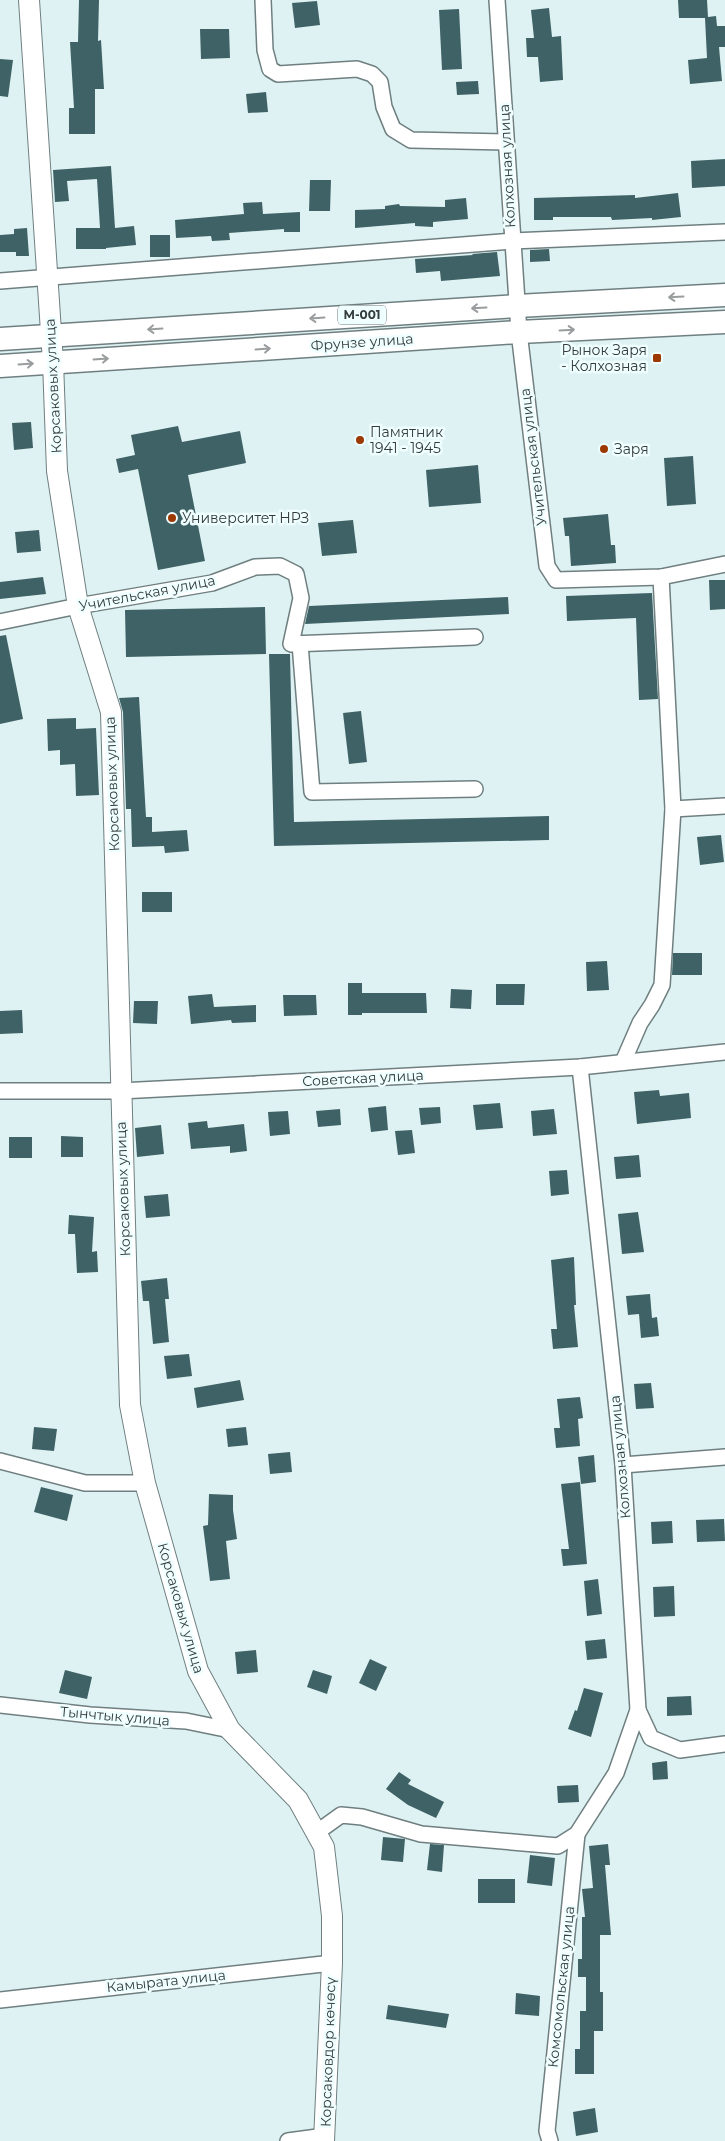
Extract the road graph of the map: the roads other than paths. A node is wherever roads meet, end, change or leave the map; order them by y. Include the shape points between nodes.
1 (29, 0) edge
2 (263, 0) edge
3 (497, 0) edge
4 (506, 142) junction
5 (725, 232) edge
6 (512, 241) junction
7 (47, 278) junction
8 (0, 281) edge
9 (725, 295) edge
10 (517, 306) junction
11 (725, 322) edge
12 (519, 332) junction
13 (51, 336) junction
14 (0, 339) edge
15 (52, 362) junction
16 (0, 366) edge
17 (725, 564) edge
18 (661, 577) junction
19 (78, 606) junction
20 (0, 622) edge
21 (475, 637) dead end
22 (300, 644) junction
23 (475, 789) dead end
24 (725, 806) edge
25 (673, 809) junction
26 (725, 1052) edge
27 (623, 1062) junction
28 (580, 1067) junction
29 (0, 1091) edge
30 (120, 1091) junction
31 (725, 1458) edge
32 (0, 1461) edge
33 (623, 1465) junction
34 (145, 1484) junction
35 (0, 1705) edge
36 (638, 1710) junction
37 (230, 1730) junction
38 (725, 1744) edge
39 (316, 1833) junction
40 (577, 1834) junction
41 (332, 1962) junction
42 (0, 2000) edge
43 (324, 2139) edge
44 (288, 2141) edge
45 (550, 2141) edge

1 - 7 street, Корсаковых улица
2 - 4 street via 265,50 270,69 278,74 357,69 372,74 380,82 384,107 393,129 411,140
3 - 4 street, Колхозная улица
4 - 6 street, Колхозная улица
5 - 6 street
6 - 7 street
6 - 10 street, Колхозная улица
7 - 8 street
7 - 13 street, Корсаковых улица
9 -> 10 main road, Фрунзе улица / M-001
10 - 12 street, Колхозная улица
10 -> 13 main road, Фрунзе улица / M-001
12 -> 11 main road, Фрунзе улица / M-001
15 -> 12 main road, Фрунзе улица / M-001
12 - 18 street, Учительская улица via 547,566 556,580
13 - 14 main road, Фрунзе улица / M-001
13 - 15 street, Корсаковых улица
16 -> 15 main road, Фрунзе улица / M-001
15 - 19 street, Корсаковых улица via 58,471
17 - 18 street
18 - 25 street
19 - 20 street, Учительская улица
19 - 22 street, Учительская улица via 212,582 254,567 280,566 296,574 301,598 291,644
19 - 30 street, Корсаковых улица via 111,712
21 - 22 street
22 - 23 street via 312,792
24 - 25 street
25 - 27 street via 662,985
26 - 27 street, Советская улица
27 - 28 street, Советская улица
28 - 30 street, Советская улица
28 - 33 street, Колхозная улица
29 - 30 street, Советская улица
30 - 34 street, Корсаковых улица via 130,1405
31 - 33 street
32 - 34 street via 85,1483
33 - 36 street, Колхозная улица
34 - 37 street, Корсаковых улица via 198,1671
35 - 37 street, Тынчтык улица via 186,1721
36 - 38 street via 652,1738 680,1750
36 - 40 street, Колхозная улица via 616,1773
37 - 39 street, Корсаковых улица via 298,1800
39 - 40 street via 341,1815 362,1817 420,1834 514,1843 558,1846
39 - 41 street, Корсаковых улица via 324,1847 332,1916
40 - 45 street, Комсомольская улица via 552,2069 547,2132
41 - 42 street, Камырата улица
41 - 43 street, Корсаковдор көчөсү
43 - 44 street

